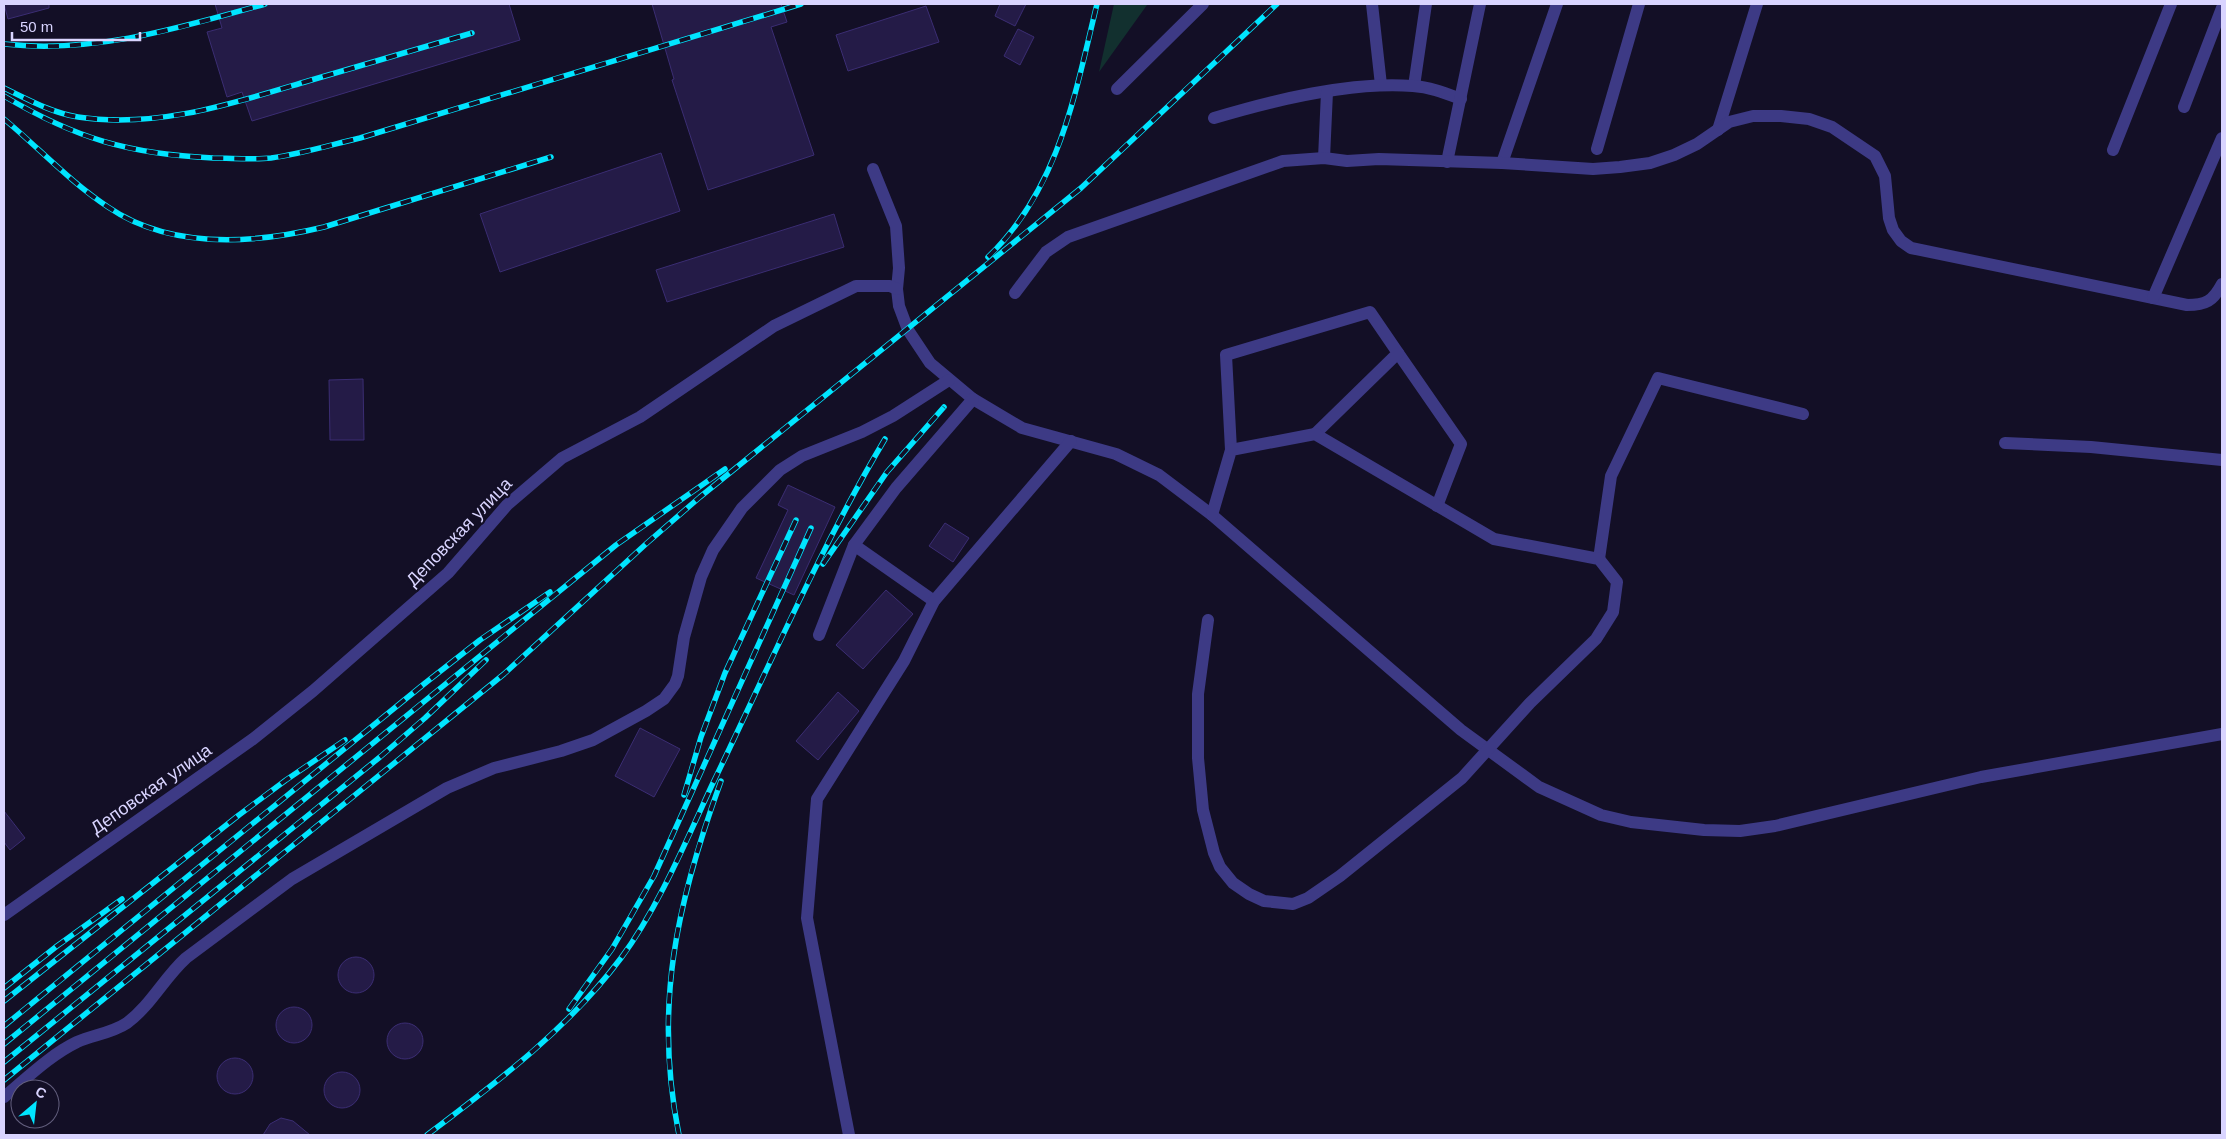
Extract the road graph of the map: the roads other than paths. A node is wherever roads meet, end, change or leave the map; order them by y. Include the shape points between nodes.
1 (1203, 4) edge
2 (1372, 4) edge
3 (1426, 4) edge
4 (1480, 4) edge
5 (1557, 4) edge
6 (1639, 4) edge
7 (1757, 4) edge
8 (2170, 4) edge
9 (2222, 8) edge
10 (1381, 85) junction
11 (1414, 86) junction
12 (1117, 89) dead end
13 (1327, 92) junction
14 (1461, 98) junction
15 (2184, 107) dead end
16 (1214, 118) dead end
17 (1718, 130) junction
18 (2222, 138) edge
19 (1597, 149) dead end
20 (2113, 150) dead end
21 (1324, 158) junction
22 (1447, 162) junction
23 (1502, 163) junction
24 (873, 169) dead end
25 (2222, 284) edge
26 (896, 289) junction
27 (1015, 292) dead end
28 (2152, 298) junction
29 (1398, 353) junction
30 (949, 380) junction
31 (973, 399) junction
32 (1804, 414) dead end
33 (1315, 434) junction
34 (1071, 441) junction
35 (2005, 443) dead end
36 (1231, 450) junction
37 (2222, 460) edge
38 (1437, 506) junction
39 (1212, 515) junction
40 (854, 545) junction
41 (1599, 559) junction
42 (934, 601) junction
43 (1208, 620) dead end
44 (819, 634) dead end
45 (2222, 734) edge
46 (1486, 751) junction
47 (4, 915) edge
48 (4, 1097) edge
49 (849, 1135) edge

1 - 12 street
2 - 10 street
3 - 11 street
4 - 14 street
5 - 23 street
6 - 19 street
7 - 17 street
8 - 20 street
9 - 15 street
10 - 11 street
10 - 13 street
11 - 14 street
13 - 16 street via 1285,98
13 - 21 street
14 - 22 street
17 - 23 street via 1674,155 1640,165 1593,169
17 - 28 street via 1728,122 1753,116 1781,116 1832,127 1875,156 1884,176 1893,230 1911,248
18 - 28 street
21 - 22 street
21 - 27 street via 1289,160 1262,167 1068,237 1046,252
22 - 23 street
24 - 26 street via 896,226 900,268
25 - 28 street via 2210,300 2201,305
26 - 30 street via 899,306 916,345
26 - 47 street, Деповская улица via 890,286 856,286 782,322 640,417 562,458 507,505 436,584 313,691 253,739
29 - 33 street
29 - 36 street via 1370,312 1226,355
29 - 38 street via 1461,444
30 - 31 street
30 - 48 street via 893,416 795,461 774,476 742,508 713,550 701,577 678,676 664,699 593,740 462,780 309,868 186,958 149,1003 125,1024 76,1042
31 - 34 street via 1022,428
31 - 40 street via 896,488
32 - 41 street via 1658,378 1611,476
33 - 36 street
33 - 38 street
34 - 39 street via 1116,454 1159,475
34 - 42 street
35 - 37 street via 2091,447
36 - 39 street
38 - 41 street via 1494,539
39 - 46 street
40 - 42 street
40 - 44 street
41 - 46 street via 1616,582 1613,612 1596,638
42 - 49 street via 904,661 817,799 807,918
43 - 46 street via 1197,708 1204,810 1220,867 1232,883 1257,898 1293,904 1322,890 1448,790
45 - 46 street via 1972,779 1775,826 1740,830 1665,826 1601,815 1539,787

